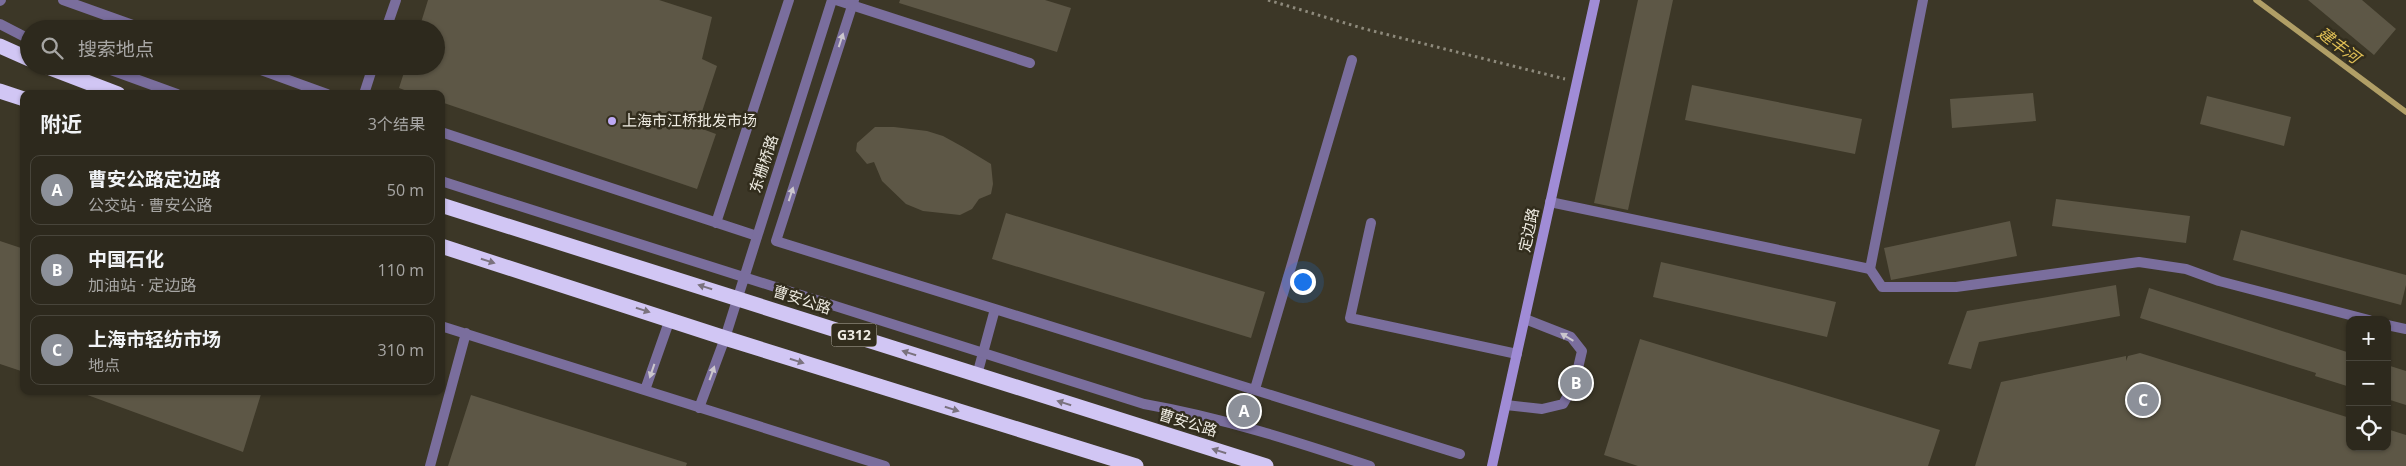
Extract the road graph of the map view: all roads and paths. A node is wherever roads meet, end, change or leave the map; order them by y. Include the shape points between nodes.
1 (63, 0) edge
2 (396, 0) edge
3 (789, 0) edge
4 (832, 0) edge
5 (836, 0) edge
6 (1268, 0) edge
7 (1595, 0) edge
8 (1923, 0) edge
9 (853, 3) edge
10 (119, 20) edge
11 (389, 20) edge
12 (0, 24) edge
13 (20, 34) edge
14 (0, 46) edge
15 (20, 55) edge
16 (0, 58) edge
17 (1352, 60) dead end
18 (20, 63) edge
19 (1030, 63) dead end
20 (66, 75) edge
21 (125, 75) edge
22 (275, 75) edge
23 (370, 75) edge
24 (1577, 82) junction
25 (107, 90) edge
26 (166, 90) edge
27 (316, 90) edge
28 (365, 90) edge
29 (0, 91) edge
30 (20, 98) edge
31 (445, 133) edge
32 (445, 182) edge
33 (1550, 202) junction
34 (445, 206) edge
35 (716, 223) junction
36 (1371, 223) dead end
37 (757, 236) junction
38 (445, 247) edge
39 (1870, 270) junction
40 (744, 277) junction
41 (737, 297) junction
42 (995, 309) junction
43 (2354, 316) edge
44 (670, 319) junction
45 (1525, 319) junction
46 (2391, 325) edge
47 (445, 327) edge
48 (2406, 329) edge
49 (466, 333) junction
50 (725, 338) junction
51 (983, 352) junction
52 (1517, 354) junction
53 (977, 375) junction
54 (1255, 389) junction
55 (645, 390) junction
56 (1506, 405) junction
57 (700, 408) junction
58 (1460, 454) dead end
59 (430, 466) edge
60 (885, 466) edge
61 (1136, 466) edge
62 (1266, 466) edge
63 (1370, 466) edge
64 (1492, 466) edge

1 - 10 street
2 - 11 street
3 - 35 street
4 - 37 street, 东栅桥路
5 - 9 street
6 - 24 path via 1365,29
7 - 24 street, 定边路
8 - 39 street
9 - 19 street
42 -> 9 street via 776,241
12 - 13 street
14 - 15 highway
16 - 18 highway
17 - 54 street
20 - 25 highway
21 - 26 street
22 - 27 street
23 - 28 street
24 - 33 street, 定边路
29 - 30 highway
31 - 35 street
32 - 40 street
33 - 39 street
33 - 45 street, 定边路
41 -> 34 highway, 曹安公路 / G312
35 - 37 street
36 - 52 street via 1350,318
37 - 40 street, 东栅桥路
38 -> 44 highway
39 - 43 street via 1882,286 1956,286 2139,262 2186,269 2219,281
40 - 41 street, 东栅桥路
40 - 51 street
41 - 50 street, 东栅桥路
53 -> 41 highway, 曹安公路 / G312
42 - 51 street
42 - 54 street
44 - 50 highway
44 -> 55 street
45 - 52 street, 定边路
56 -> 45 street via 1542,409 1562,404 1574,385 1582,351 1571,337
46 - 48 street
47 - 49 street
49 - 55 street
49 - 59 street
57 -> 50 street, 东栅桥路
50 -> 61 highway
51 - 53 street
51 - 63 street via 1144,404 1262,430
52 - 56 street, 定边路
62 -> 53 highway, 曹安公路 / G312
54 - 58 street
55 - 57 street
56 - 64 street, 定边路
57 - 60 street

